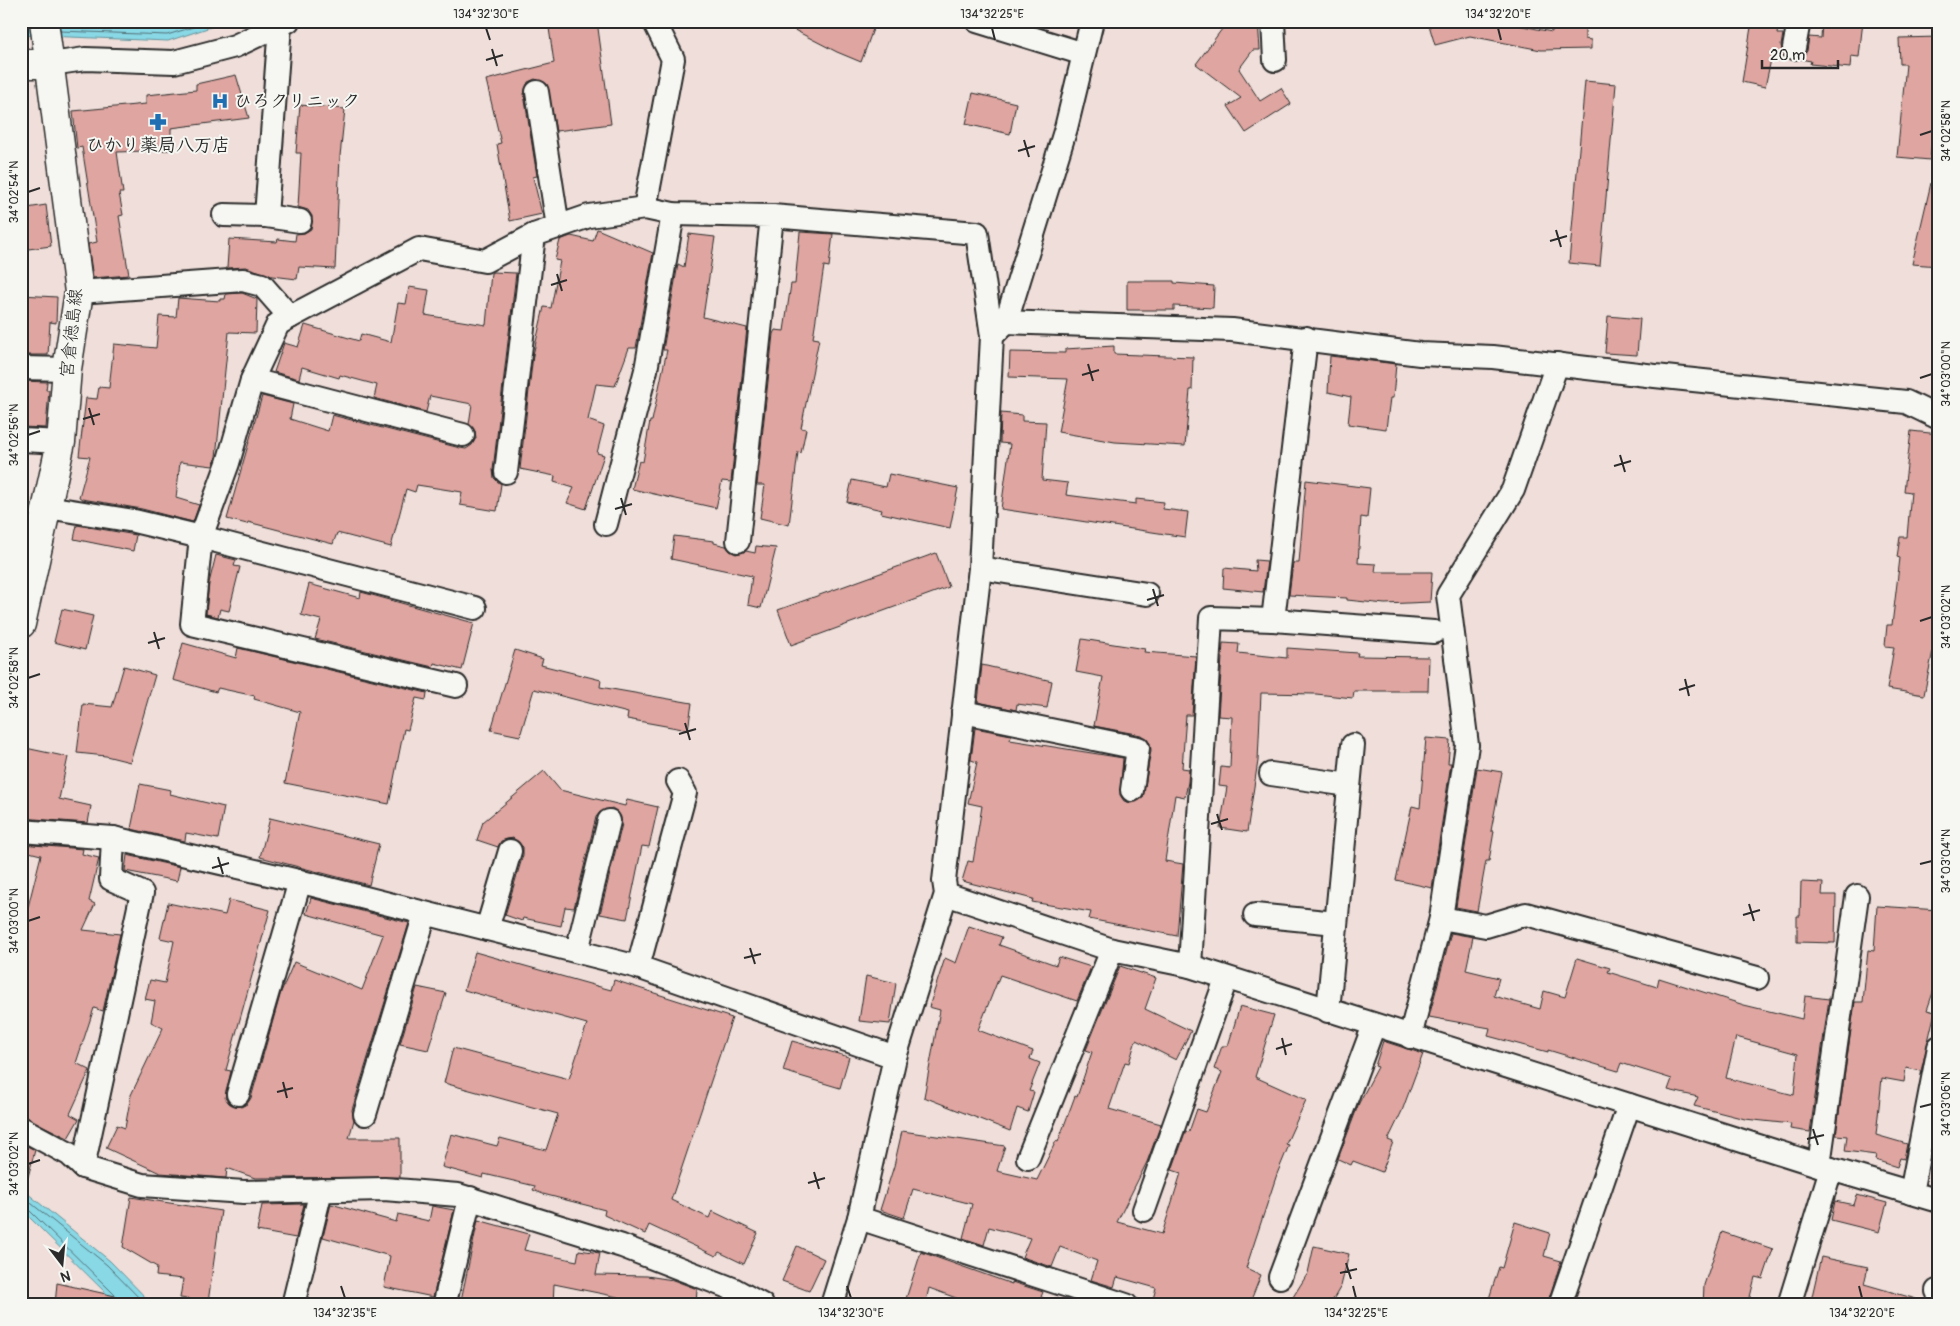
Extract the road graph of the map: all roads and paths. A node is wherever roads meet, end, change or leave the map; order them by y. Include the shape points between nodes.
1 (654, 21) edge
2 (977, 21) edge
3 (1092, 21) edge
4 (1273, 21) edge
5 (1799, 21) edge
6 (284, 23) edge
7 (47, 42) edge
8 (1794, 48) dead end
9 (1084, 54) junction
10 (1275, 60) dead end
11 (21, 64) edge
12 (536, 92) dead end
13 (646, 208) junction
14 (673, 214) junction
15 (224, 215) dead end
16 (266, 216) junction
17 (772, 216) junction
18 (300, 221) dead end
19 (558, 227) junction
20 (534, 235) junction
21 (78, 292) junction
22 (290, 317) junction
23 (999, 329) junction
24 (1306, 338) junction
25 (1557, 364) junction
26 (21, 368) edge
27 (67, 370) junction
28 (252, 380) junction
29 (1939, 418) edge
30 (463, 435) dead end
31 (21, 440) edge
32 (61, 442) junction
33 (506, 472) dead end
34 (47, 507) junction
35 (606, 524) dead end
36 (201, 538) junction
37 (738, 541) dead end
38 (980, 568) junction
39 (1147, 594) dead end
40 (475, 608) dead end
41 (23, 610) edge
42 (1273, 620) junction
43 (1434, 632) dead end
44 (456, 686) dead end
45 (963, 712) junction
46 (1353, 744) dead end
47 (1271, 774) dead end
48 (678, 781) dead end
49 (1349, 786) junction
50 (1132, 790) dead end
51 (609, 821) dead end
52 (21, 830) edge
53 (113, 838) junction
54 (510, 851) dead end
55 (300, 882) junction
56 (946, 894) junction
57 (1857, 896) dead end
58 (426, 914) junction
59 (1255, 915) dead end
60 (1441, 918) junction
61 (1336, 923) junction
62 (487, 929) junction
63 (1112, 950) junction
64 (577, 951) junction
65 (1190, 966) junction
66 (638, 967) junction
67 (1757, 978) dead end
68 (1226, 979) junction
69 (1328, 1011) junction
70 (1374, 1025) junction
71 (1410, 1036) junction
72 (1939, 1047) edge
73 (894, 1058) junction
74 (238, 1094) dead end
75 (1629, 1105) junction
76 (365, 1114) dead end
77 (21, 1128) edge
78 (1028, 1158) dead end
79 (83, 1167) junction
80 (1825, 1167) junction
81 (321, 1190) junction
82 (1911, 1193) junction
83 (470, 1198) junction
84 (1939, 1201) edge
85 (1144, 1210) dead end
86 (859, 1218) junction
87 (1280, 1277) dead end
88 (445, 1302) dead end
89 (293, 1305) edge
90 (762, 1305) edge
91 (832, 1305) edge
92 (1126, 1305) edge
93 (1560, 1305) edge
94 (1789, 1305) edge

1 - 13 street via 673,59
2 - 9 street
3 - 9 street
4 - 10 street
5 - 8 street
6 - 7 street via 235,46 174,62 85,59
6 - 16 street
7 - 11 main road
7 - 21 main road, 宮倉徳島線
9 - 23 street via 1066,128
12 - 19 street
13 - 14 street
13 - 19 street via 589,216
14 - 17 street
14 - 35 street via 646,370
15 - 16 street
16 - 18 street
17 - 23 street via 977,233
17 - 37 street
19 - 20 street
20 - 22 street via 485,262 419,249
20 - 33 street
21 - 22 street via 243,280 262,286
21 - 27 main road, 宮倉徳島線
22 - 28 street via 278,324
23 - 24 street via 1232,330
23 - 38 street
24 - 25 street via 1420,354
24 - 42 street
25 - 29 street via 1906,402
25 - 60 street via 1513,490 1448,595 1466,745
26 - 27 street
27 - 32 main road, 宮倉徳島線
28 - 30 street
28 - 36 street via 228,463
31 - 32 street
32 - 34 main road, 宮倉徳島線
34 - 36 street via 134,520
34 - 41 main road, 宮倉徳島線
36 - 40 street
36 - 44 street via 192,624
38 - 39 street
38 - 45 street
42 - 43 street
42 - 65 street via 1210,618
45 - 50 street via 1138,748
45 - 56 street via 944,882
46 - 49 street
47 - 49 street
48 - 66 street via 685,793
49 - 61 street
51 - 64 street
52 - 53 street
53 - 55 street
53 - 79 street via 111,879 142,893
54 - 62 street
55 - 58 street
55 - 74 street
56 - 63 street
56 - 73 street
57 - 80 street
58 - 62 street
58 - 76 street
59 - 61 street
60 - 67 street via 1486,926 1526,914
60 - 71 street
61 - 69 street
62 - 64 street
63 - 65 street
63 - 78 street
64 - 66 street
65 - 68 street
66 - 73 street
68 - 69 street
68 - 85 street
69 - 70 street
70 - 71 street
70 - 87 street
71 - 75 street
72 - 82 street
73 - 86 street
75 - 80 street
75 - 93 street
77 - 79 street via 69,1154
79 - 81 street via 142,1185 244,1192
80 - 82 street
80 - 94 street
81 - 83 street via 384,1189 458,1194
81 - 89 street
82 - 84 street
83 - 88 street
83 - 90 street via 622,1246 733,1289
86 - 91 street
86 - 92 street

